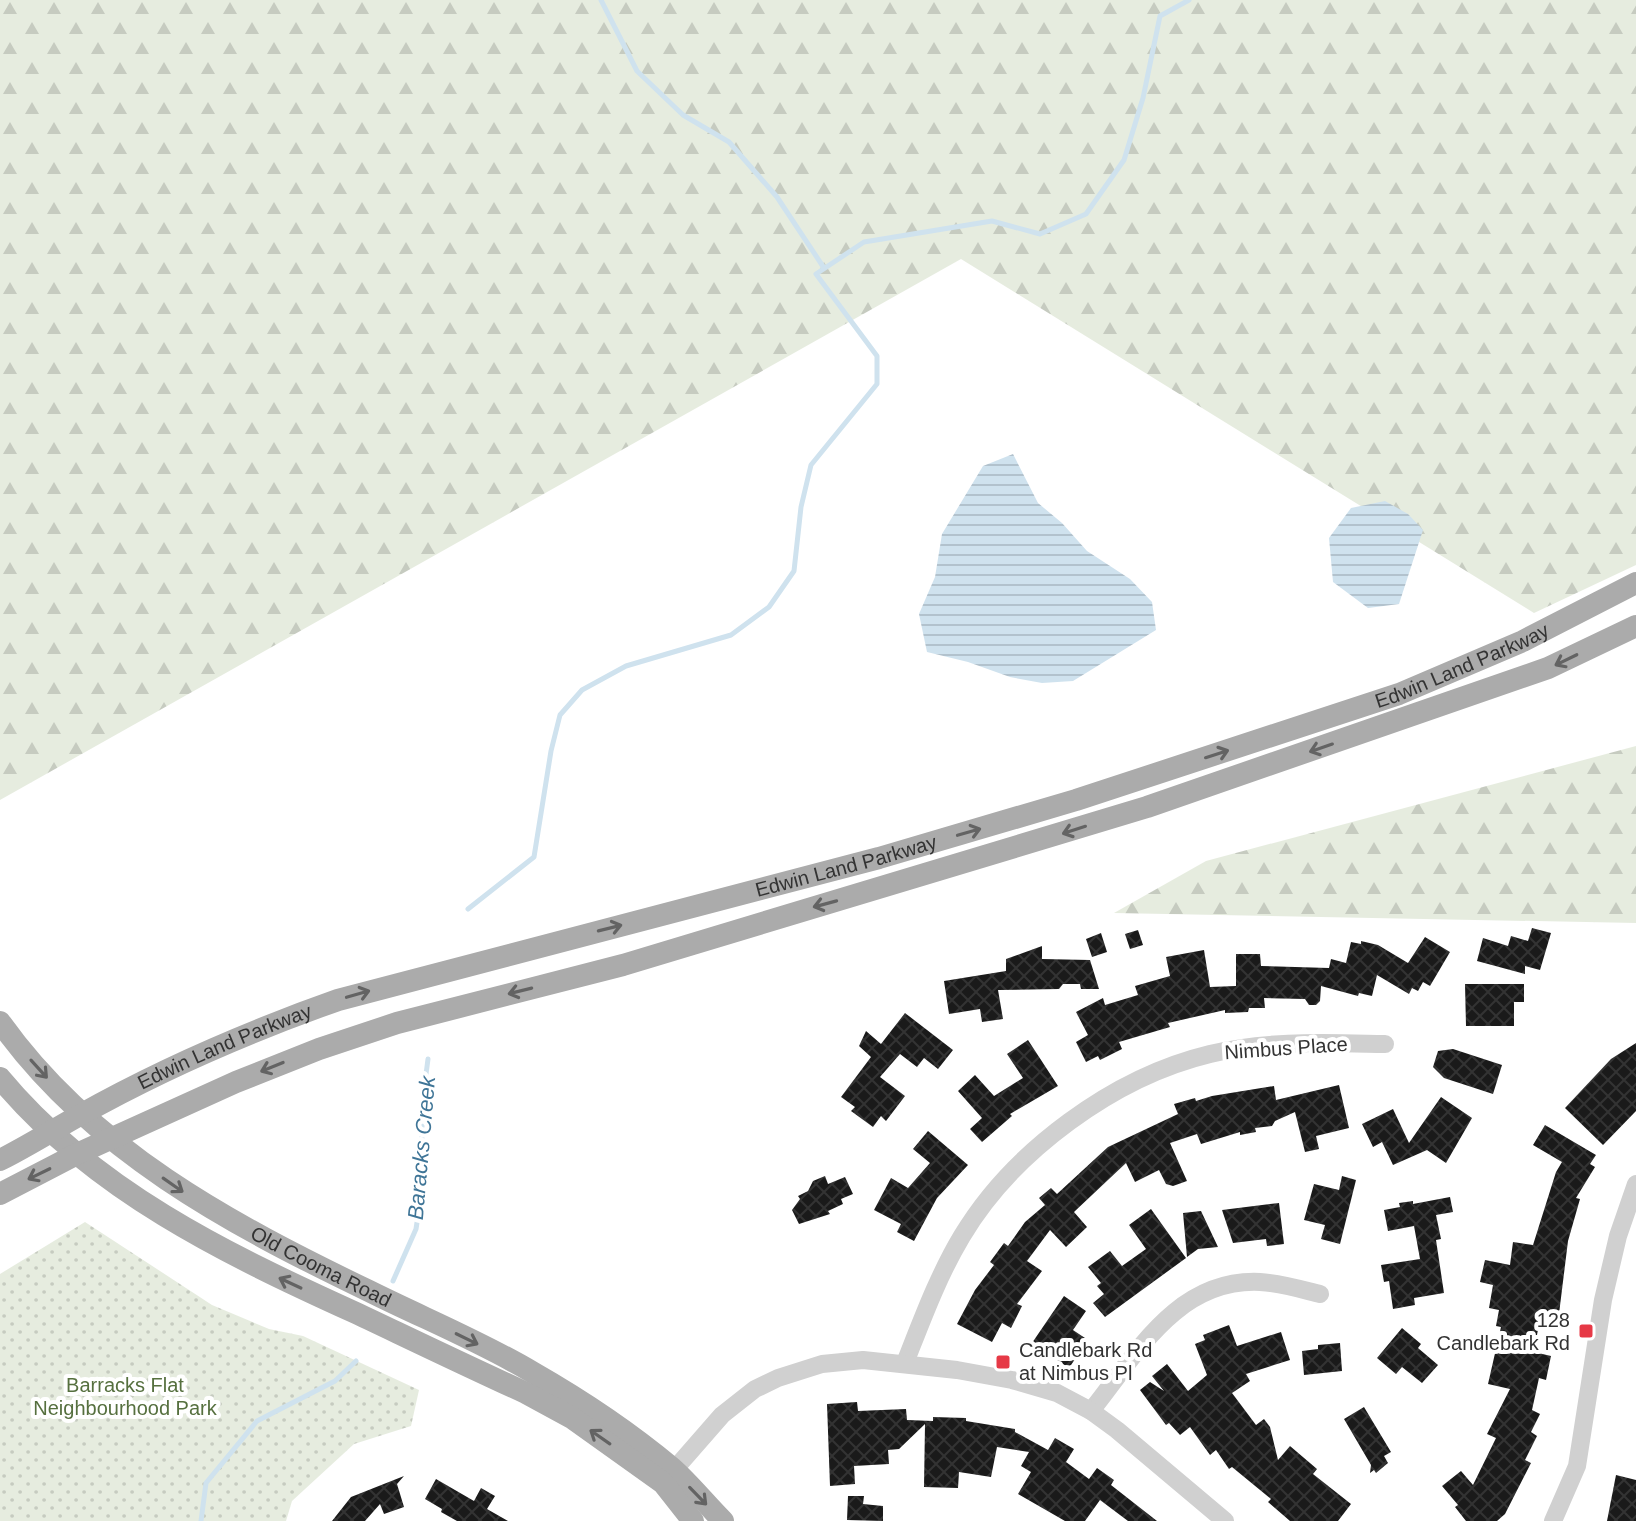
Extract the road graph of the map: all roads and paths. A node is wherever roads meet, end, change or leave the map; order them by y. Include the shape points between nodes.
1 (1636, 583) edge
2 (1636, 626) edge
3 (0, 1022) edge
4 (1385, 1044) dead end
5 (0, 1078) edge
6 (81, 1114) junction
7 (51, 1133) junction
8 (110, 1139) junction
9 (77, 1154) junction
10 (0, 1160) edge
11 (1636, 1184) edge
12 (0, 1194) edge
13 (1320, 1294) dead end
14 (905, 1363) junction
15 (1091, 1411) junction
16 (668, 1476) junction
17 (693, 1521) edge
18 (723, 1521) edge
19 (1225, 1521) edge
20 (1553, 1521) edge

6 -> 1 main road, Edwin Land Parkway via 273,1023 338,1000 894,853 1076,800 1399,694 1523,641
2 -> 8 main road, Edwin Land Parkway via 1548,668 1147,807 623,965 332,1044
3 -> 6 main road, Old Cooma Road
4 - 14 street, Nimbus Place via 1288,1044 1210,1054 1167,1067 1075,1117 1011,1173 964,1233
5 - 7 main road, Old Cooma Road
6 - 7 main road, Edwin Land Parkway
6 - 8 main road, Old Cooma Road
7 - 9 main road, Old Cooma Road
7 - 10 main road, Edwin Land Parkway
8 - 9 main road, Edwin Land Parkway
8 -> 16 main road, Old Cooma Road via 249,1231 530,1370 583,1403
9 -> 12 main road, Edwin Land Parkway
16 -> 9 main road, Old Cooma Road via 526,1393 243,1261 190,1232
11 - 20 street via 1603,1300 1577,1466
13 - 15 street via 1248,1282 1187,1300 1154,1330
14 - 15 street via 1012,1380 1057,1393
14 - 16 street via 844,1361 778,1378 731,1406
15 - 19 street
16 - 17 main road
16 -> 18 main road

